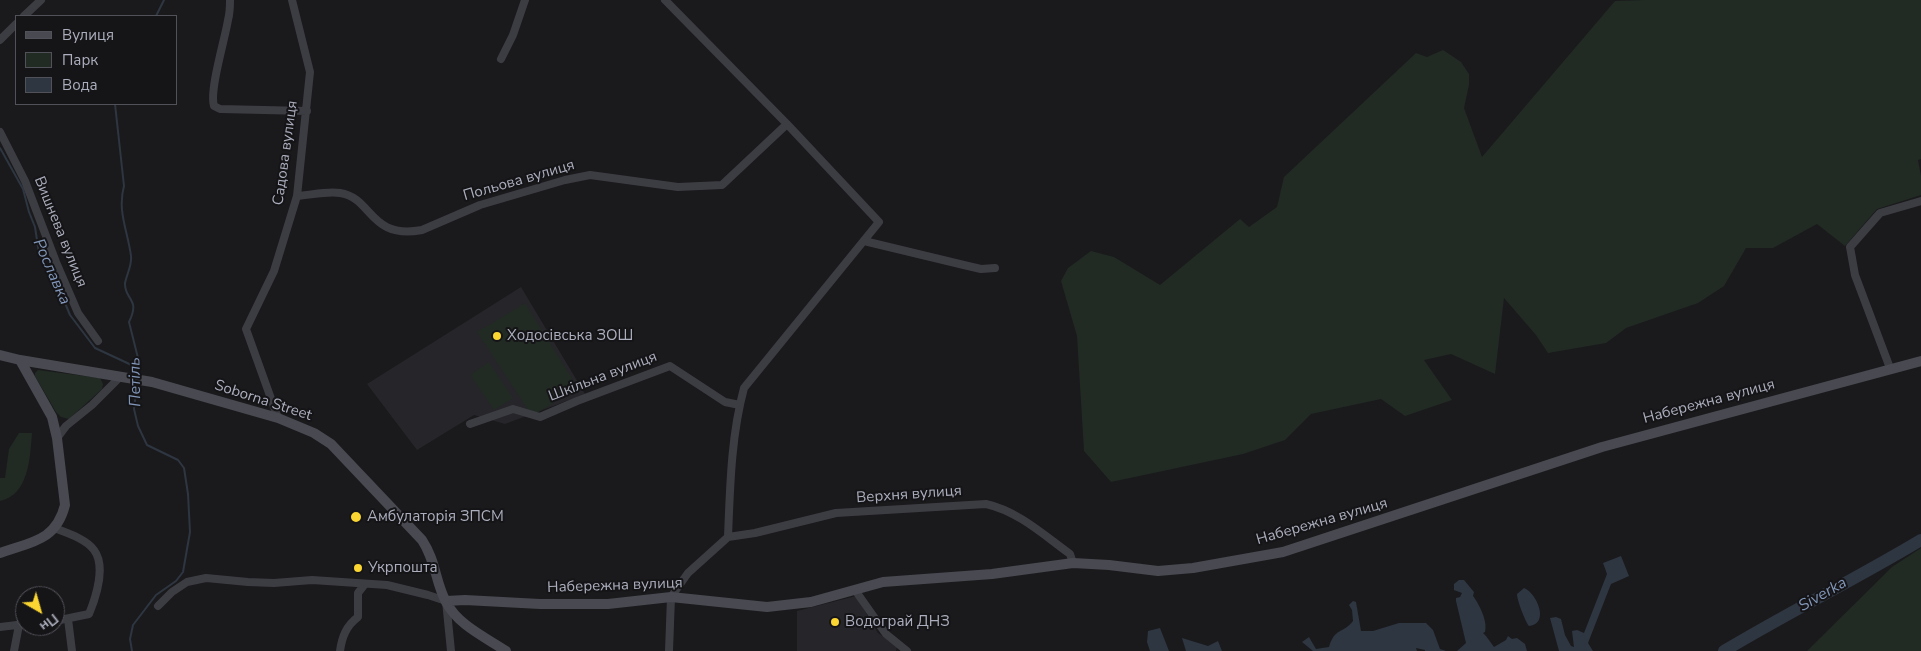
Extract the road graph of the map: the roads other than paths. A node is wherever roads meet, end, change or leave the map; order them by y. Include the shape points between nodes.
1 (40, 0) edge
2 (230, 0) edge
3 (292, 0) edge
4 (525, 0) edge
5 (665, 0) edge
6 (25, 15) edge
7 (15, 25) edge
8 (0, 40) edge
9 (501, 59) dead end
10 (307, 111) junction
11 (786, 124) junction
12 (0, 132) edge
13 (297, 196) junction
14 (1921, 201) edge
15 (864, 241) junction
16 (995, 268) dead end
17 (98, 340) dead end
18 (0, 354) edge
19 (20, 360) junction
20 (1921, 361) edge
21 (1890, 368) junction
22 (123, 377) junction
23 (740, 404) junction
24 (278, 418) junction
25 (470, 424) dead end
26 (57, 438) junction
27 (54, 528) junction
28 (728, 537) junction
29 (0, 553) edge
30 (1072, 563) junction
31 (365, 584) junction
32 (855, 590) junction
33 (671, 597) junction
34 (446, 601) junction
35 (158, 606) dead end
36 (65, 619) edge
37 (68, 619) junction
38 (15, 626) edge
39 (0, 627) edge
40 (19, 636) edge
41 (14, 651) edge
42 (72, 651) edge
43 (340, 651) edge
44 (451, 651) edge
45 (506, 651) edge
46 (668, 651) edge
47 (907, 651) edge

1 - 6 street
2 - 10 street via 215,82 214,106 220,109
3 - 10 street, Садова вулиця via 310,72
4 - 9 street
5 - 11 street
7 - 8 street
10 - 13 street, Садова вулиця
11 - 13 street, Польова вулиця via 722,185 678,187 590,175 480,205 412,232 385,227 356,200 341,193
11 - 15 street via 879,222
12 - 17 street, Вишнева вулиця via 25,181 78,313
13 - 24 street, Садова вулиця via 274,271 246,328
14 - 21 street via 1880,213 1850,247 1854,275
15 - 16 street via 974,267
15 - 23 street via 744,388
18 - 19 street, Soborna Street
19 - 22 street, Soborna Street
19 - 26 street via 52,417
20 - 21 street, Набережна вулиця
21 - 30 street, Набережна вулиця via 1572,456 1282,552 1158,571
22 - 24 street, Soborna Street via 152,382
22 - 26 street via 66,426
23 - 25 street, Шкільна вулиця via 725,402 670,366 540,417 513,409
23 - 28 street via 730,486
24 - 34 street, Soborna Street via 331,444 415,532 432,558
26 - 27 street via 65,505
27 - 29 street via 39,540
27 - 37 street via 83,541 98,556 97,596 89,614
28 - 30 street, Верхня вулиця via 836,513 986,504 1003,508 1025,522 1070,554
28 - 33 street via 688,573
30 - 32 street, Набережна вулиця via 992,574 883,582
31 - 34 street via 387,585
31 - 35 street via 206,578 187,582
31 - 43 street via 358,593 358,617 349,624
32 - 33 street, Набережна вулиця via 811,602 767,607
32 - 47 street via 886,634
33 - 34 street, Набережна вулиця via 608,604
33 - 46 street
34 - 44 street
34 - 45 street, Soborna Street via 462,622
36 - 37 street
37 - 42 street
38 - 39 street
40 - 41 street

